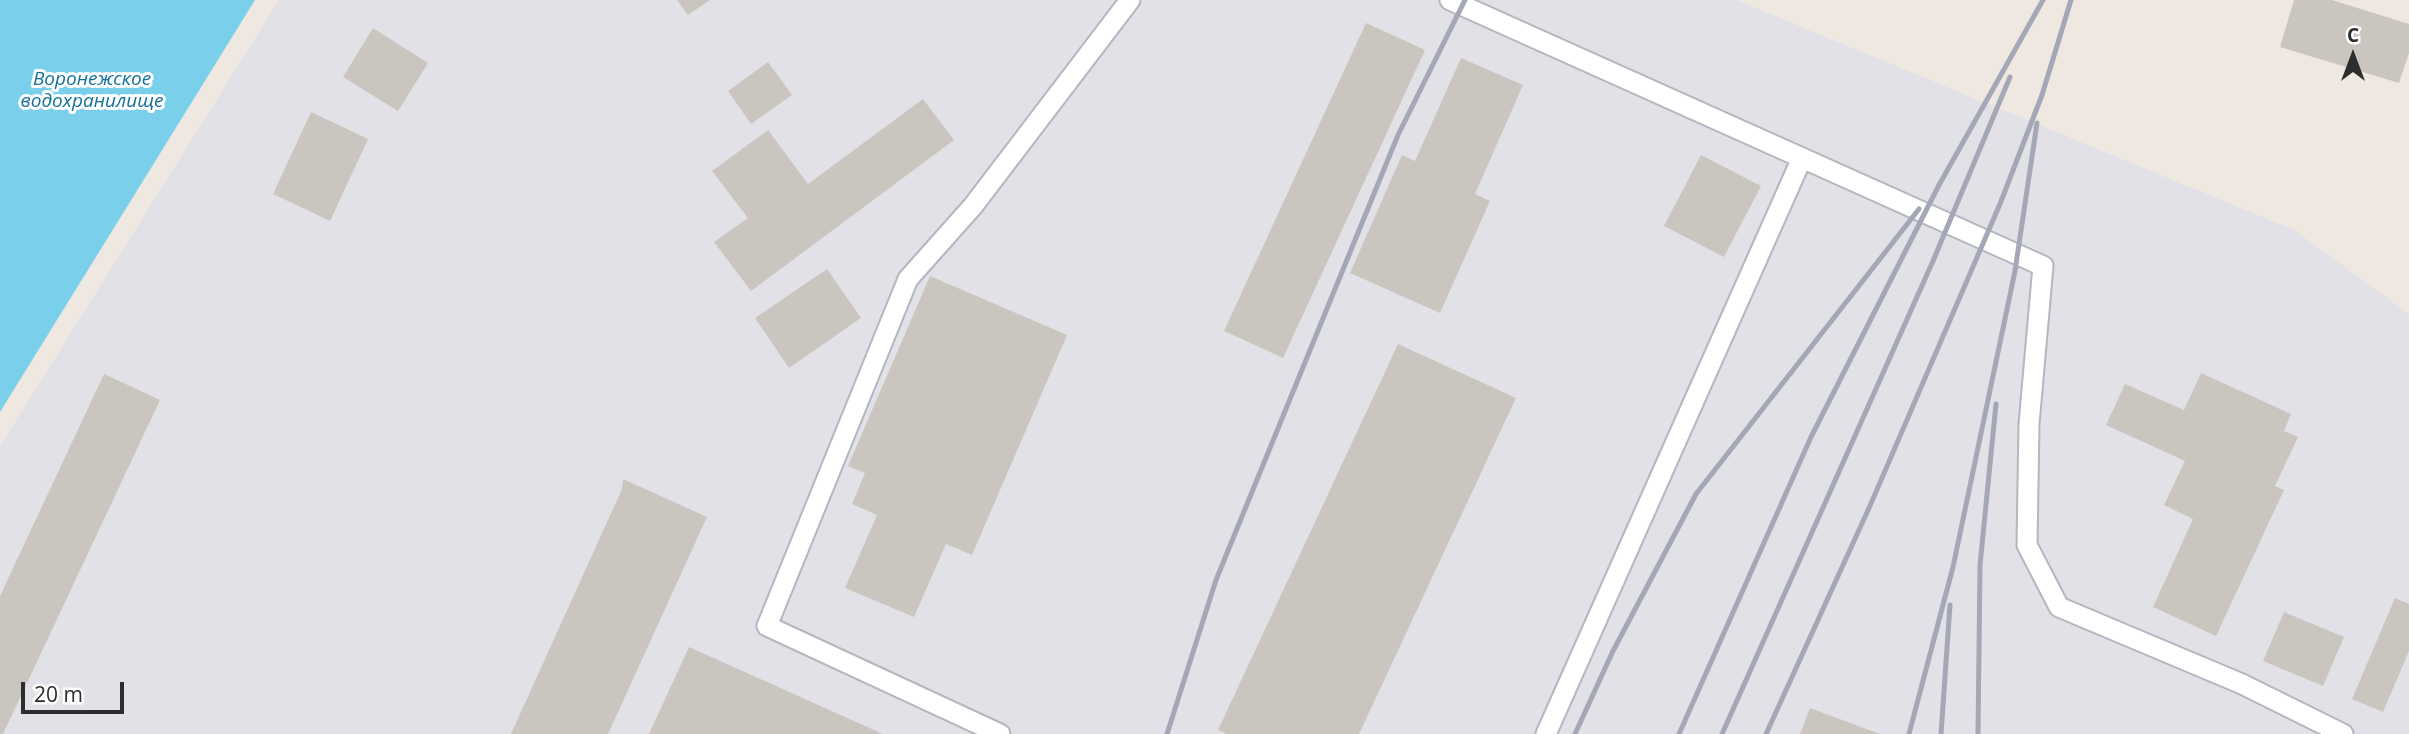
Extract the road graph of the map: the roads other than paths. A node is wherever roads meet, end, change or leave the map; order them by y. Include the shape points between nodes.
1 (1130, 0) edge
2 (1450, 0) edge
3 (1802, 158) junction
4 (1000, 734) edge
5 (1546, 734) edge
6 (2343, 734) edge

1 - 4 lane via 973,206 908,279 767,626
2 - 3 lane
3 - 5 lane
3 - 6 lane via 2043,266 2029,424 2026,545 2059,607 2242,684

